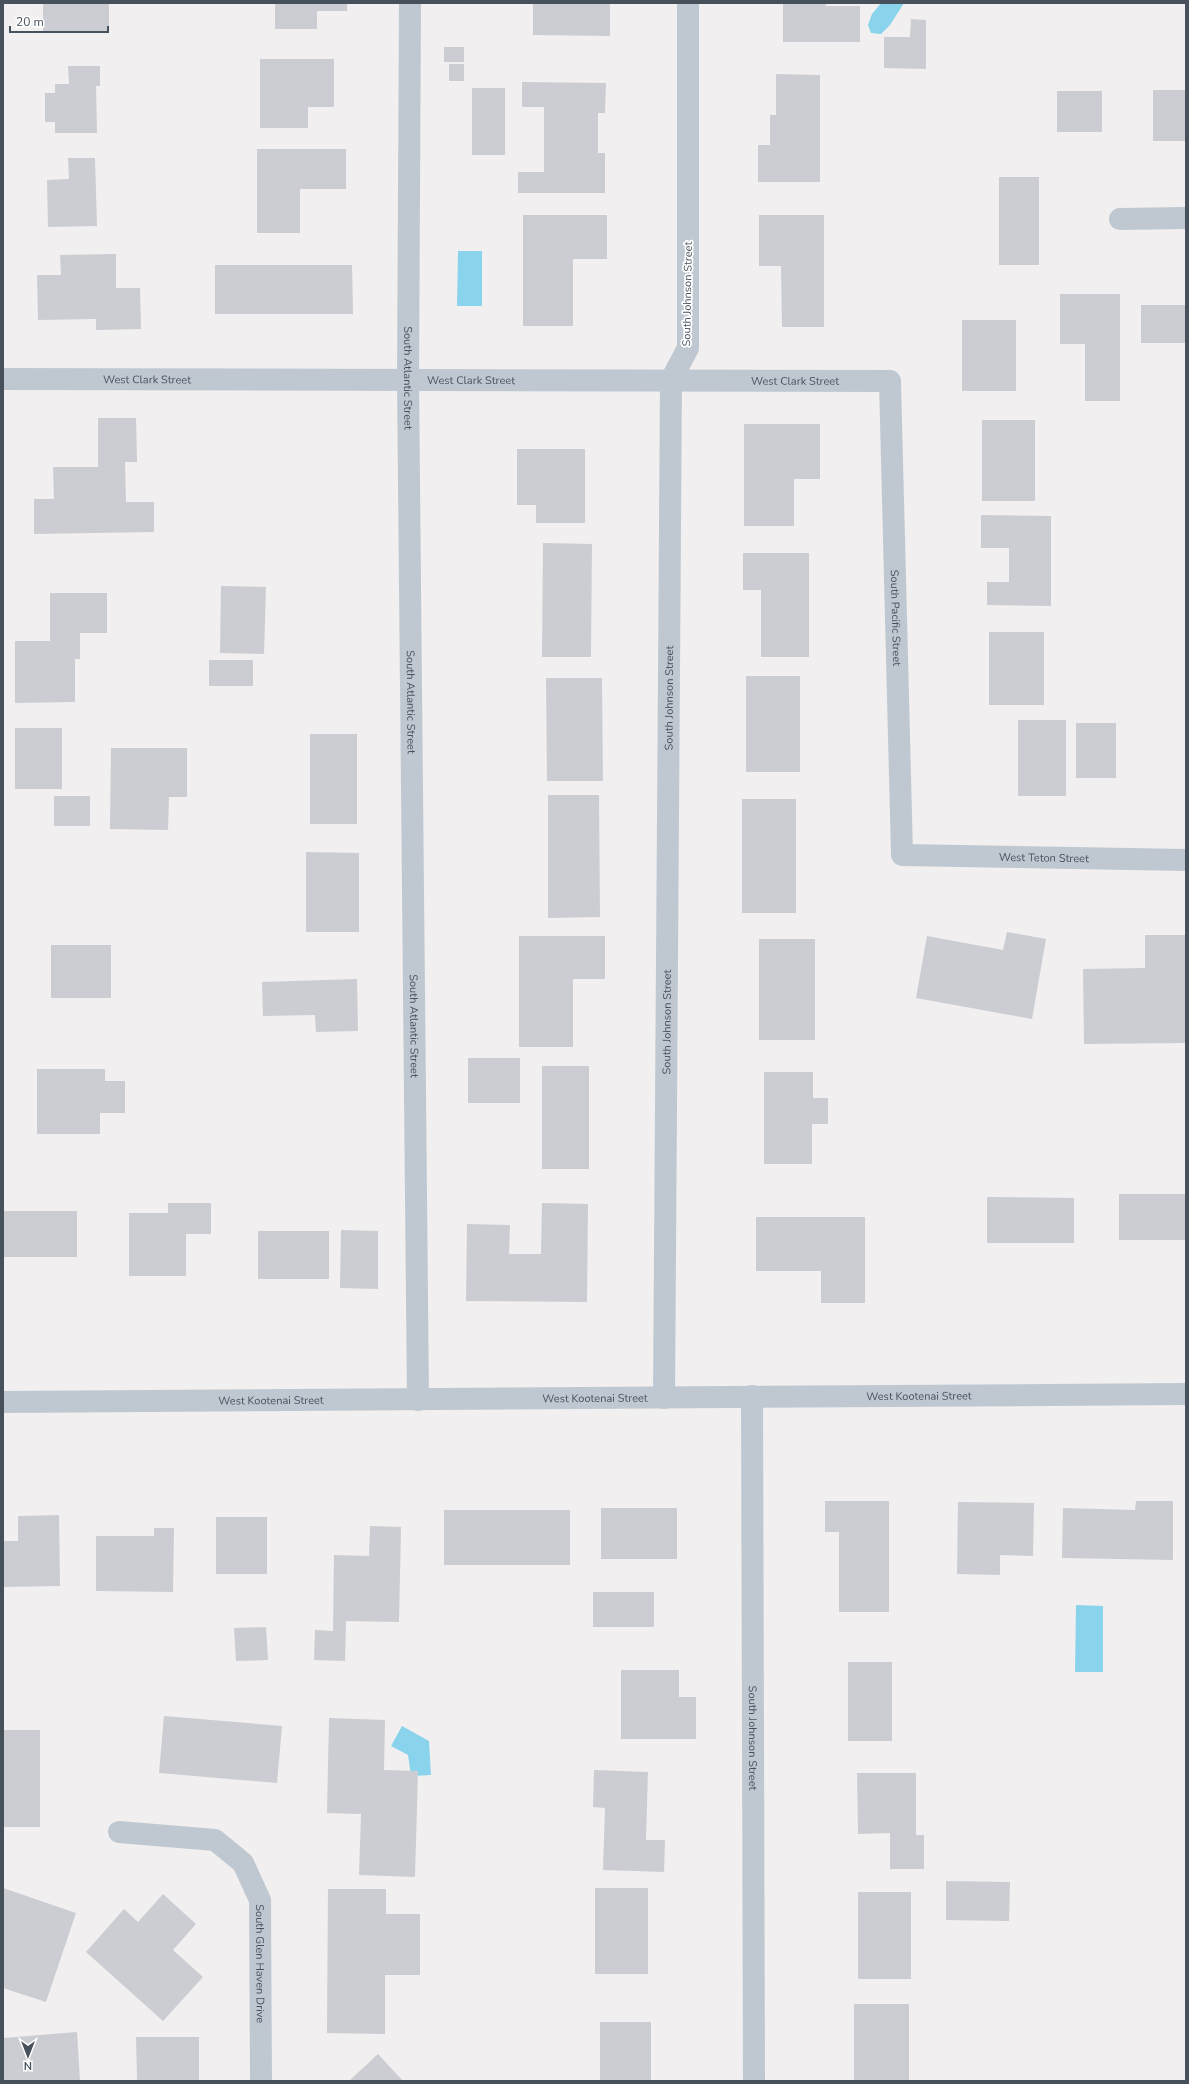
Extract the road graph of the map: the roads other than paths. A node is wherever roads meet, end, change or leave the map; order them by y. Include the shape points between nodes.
1 (410, 3) edge
2 (688, 3) edge
3 (1186, 218) edge
4 (1120, 219) dead end
5 (3, 379) edge
6 (408, 380) junction
7 (671, 380) junction
8 (890, 381) joint
9 (902, 855) joint
10 (1186, 860) edge
11 (1186, 1394) edge
12 (752, 1396) junction
13 (664, 1398) junction
14 (418, 1400) junction
15 (3, 1402) edge
16 (119, 1832) dead end
17 (261, 2081) edge
18 (754, 2081) edge

1 - 6 street, South Atlantic Street
2 - 7 street, South Johnson Street via 688,348
3 - 4 street
5 - 6 street, West Clark Street
6 - 7 street, West Clark Street
6 - 14 street, South Atlantic Street
7 - 8 street, West Clark Street
7 - 13 street, South Johnson Street
8 - 9 street, South Pacific Street
9 - 10 street, West Teton Street
11 - 12 street, West Kootenai Street
12 - 13 street, West Kootenai Street
12 - 18 street, South Johnson Street
13 - 14 street, West Kootenai Street
14 - 15 street, West Kootenai Street
16 - 17 street, South Glen Haven Drive via 215,1840 244,1863 260,1900

